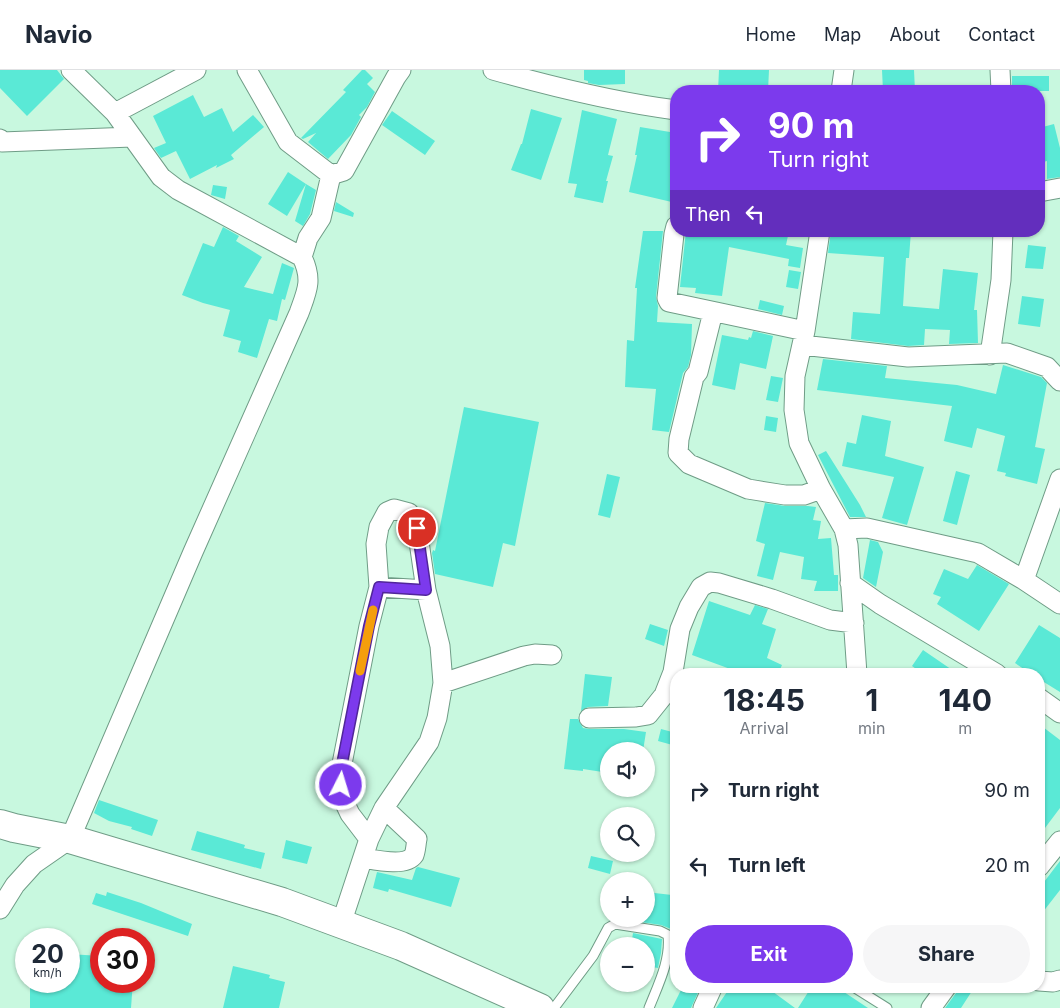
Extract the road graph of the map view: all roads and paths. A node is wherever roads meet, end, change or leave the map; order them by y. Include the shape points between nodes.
1 (71, 70) edge
2 (196, 70) edge
3 (247, 70) edge
4 (401, 70) edge
5 (493, 70) edge
6 (844, 70) edge
7 (1000, 70) edge
8 (842, 85) edge
9 (1001, 85) edge
10 (670, 109) edge
11 (115, 113) junction
12 (132, 137) junction
13 (0, 139) edge
14 (331, 175) junction
15 (1060, 188) edge
16 (1045, 191) edge
17 (674, 237) edge
18 (819, 237) edge
19 (1003, 237) edge
20 (302, 257) junction
21 (713, 312) junction
22 (804, 338) junction
23 (990, 354) junction
24 (1060, 381) edge
25 (1060, 478) edge
26 (821, 489) junction
27 (844, 529) junction
28 (1024, 580) junction
29 (850, 582) junction
30 (379, 587) junction
31 (426, 590) junction
32 (1060, 604) edge
33 (854, 623) junction
34 (552, 655) dead end
35 (676, 668) edge
36 (857, 668) edge
37 (987, 668) edge
38 (442, 683) junction
39 (670, 683) edge
40 (1045, 702) edge
41 (1060, 713) edge
42 (589, 718) dead end
43 (384, 808) junction
44 (0, 824) edge
45 (369, 839) junction
46 (70, 840) junction
47 (1060, 840) edge
48 (363, 858) junction
49 (1045, 859) edge
50 (0, 909) edge
51 (342, 924) junction
52 (1060, 980) edge
53 (1045, 981) edge
54 (710, 993) edge
55 (863, 993) edge
56 (942, 993) edge
57 (540, 1008) edge
58 (554, 1008) edge
59 (649, 1008) edge
60 (703, 1008) edge
61 (887, 1008) edge
62 (931, 1008) edge

1 - 11 street
2 - 11 street
3 - 14 street via 288,142
4 - 14 street via 344,171
5 - 10 street via 635,105
6 - 8 street
7 - 9 street
11 - 12 street
12 - 13 street via 2,142
12 - 20 street via 161,177 178,190
14 - 20 street via 321,218 308,238
15 - 16 street
17 - 21 street via 669,302
18 - 22 street
19 - 23 street
20 - 46 street via 308,270 308,287 299,313
21 - 22 street
21 - 26 street via 694,377 678,453 689,464 748,489 804,495
22 - 23 street via 908,357
22 - 26 street via 794,376 794,410 799,443
23 - 24 street via 1008,353 1047,367
25 - 28 street
26 - 27 street
27 - 28 street via 867,528 978,553
27 - 29 street
28 - 32 street
29 - 33 street
29 - 37 street via 880,604
30 - 31 street
30 - 31 street via 376,544 379,527 387,512 394,509 409,513 417,528
30 - 45 street via 340,774 341,795 350,814
31 - 38 street via 440,646
33 - 35 street via 830,620 772,599 710,582 700,587 689,606 680,629
33 - 36 street
34 - 38 street via 524,656
38 - 43 street via 437,718 429,742
39 - 42 street via 648,715
40 - 41 street
43 - 45 street
43 - 48 street via 417,839 413,856 395,862
44 - 46 highway
45 - 48 street
46 - 50 street via 34,864
46 - 51 highway via 282,902
47 - 49 street
48 - 51 street
51 - 57 highway
52 - 53 street
54 - 60 street
55 - 61 lane
56 - 62 street
58 - 59 lane via 593,956 608,928 615,924 668,935 664,968

